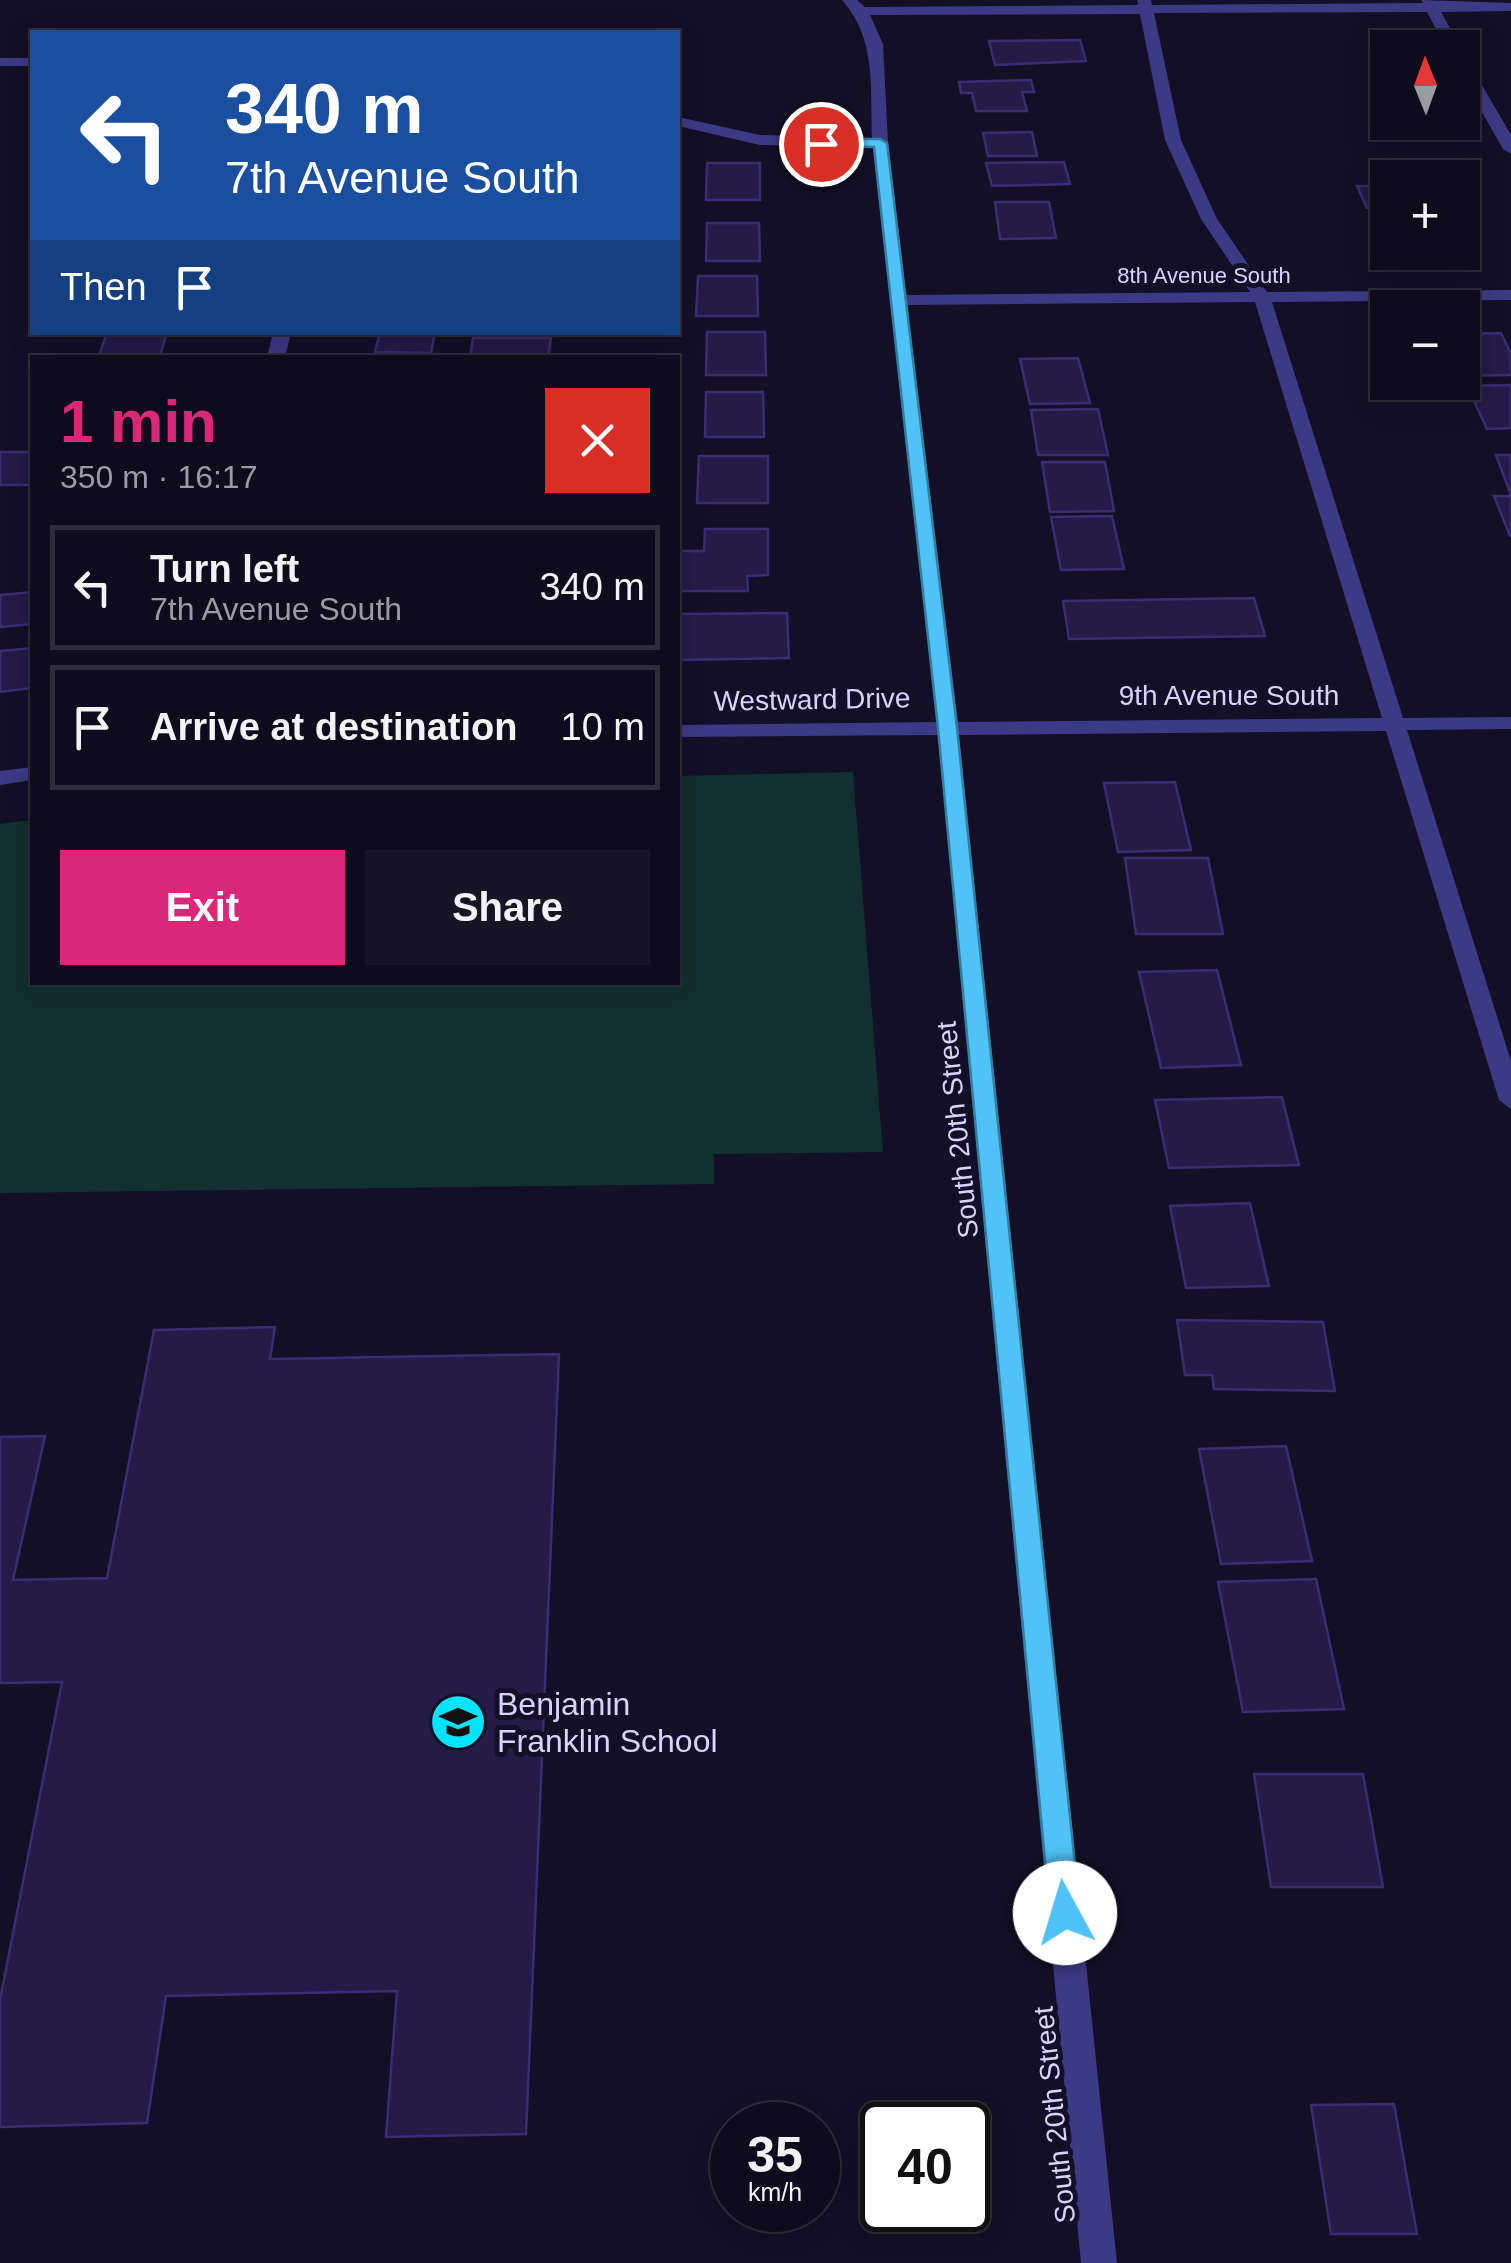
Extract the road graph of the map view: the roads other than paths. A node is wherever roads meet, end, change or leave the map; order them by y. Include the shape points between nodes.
1 (1144, 4) edge
2 (1430, 4) edge
3 (855, 6) edge
4 (1511, 7) edge
5 (1444, 30) edge
6 (0, 62) edge
7 (30, 62) edge
8 (1480, 95) edge
9 (680, 122) edge
10 (880, 143) junction
11 (1511, 149) edge
12 (1511, 295) edge
13 (1262, 297) junction
14 (897, 300) junction
15 (1511, 723) edge
16 (1394, 724) junction
17 (948, 728) junction
18 (680, 731) edge
19 (30, 774) edge
20 (0, 778) edge
21 (1511, 1100) edge
22 (1099, 2263) edge

1 - 2 street
1 - 3 street
1 - 13 street via 1173,140 1209,219
2 - 4 street
2 - 5 street
3 - 10 street, South 20th Street via 876,44
6 - 7 street
8 - 11 street
9 - 10 street via 760,140
10 - 14 street, South 20th Street
12 - 13 street, 8th Avenue South
13 - 14 street, 8th Avenue South
13 - 16 street
14 - 17 street, South 20th Street
15 - 16 street, 9th Avenue South
16 - 17 street, 9th Avenue South
16 - 21 street
17 - 18 street, Westward Drive
17 - 22 street, South 20th Street
19 - 20 street

